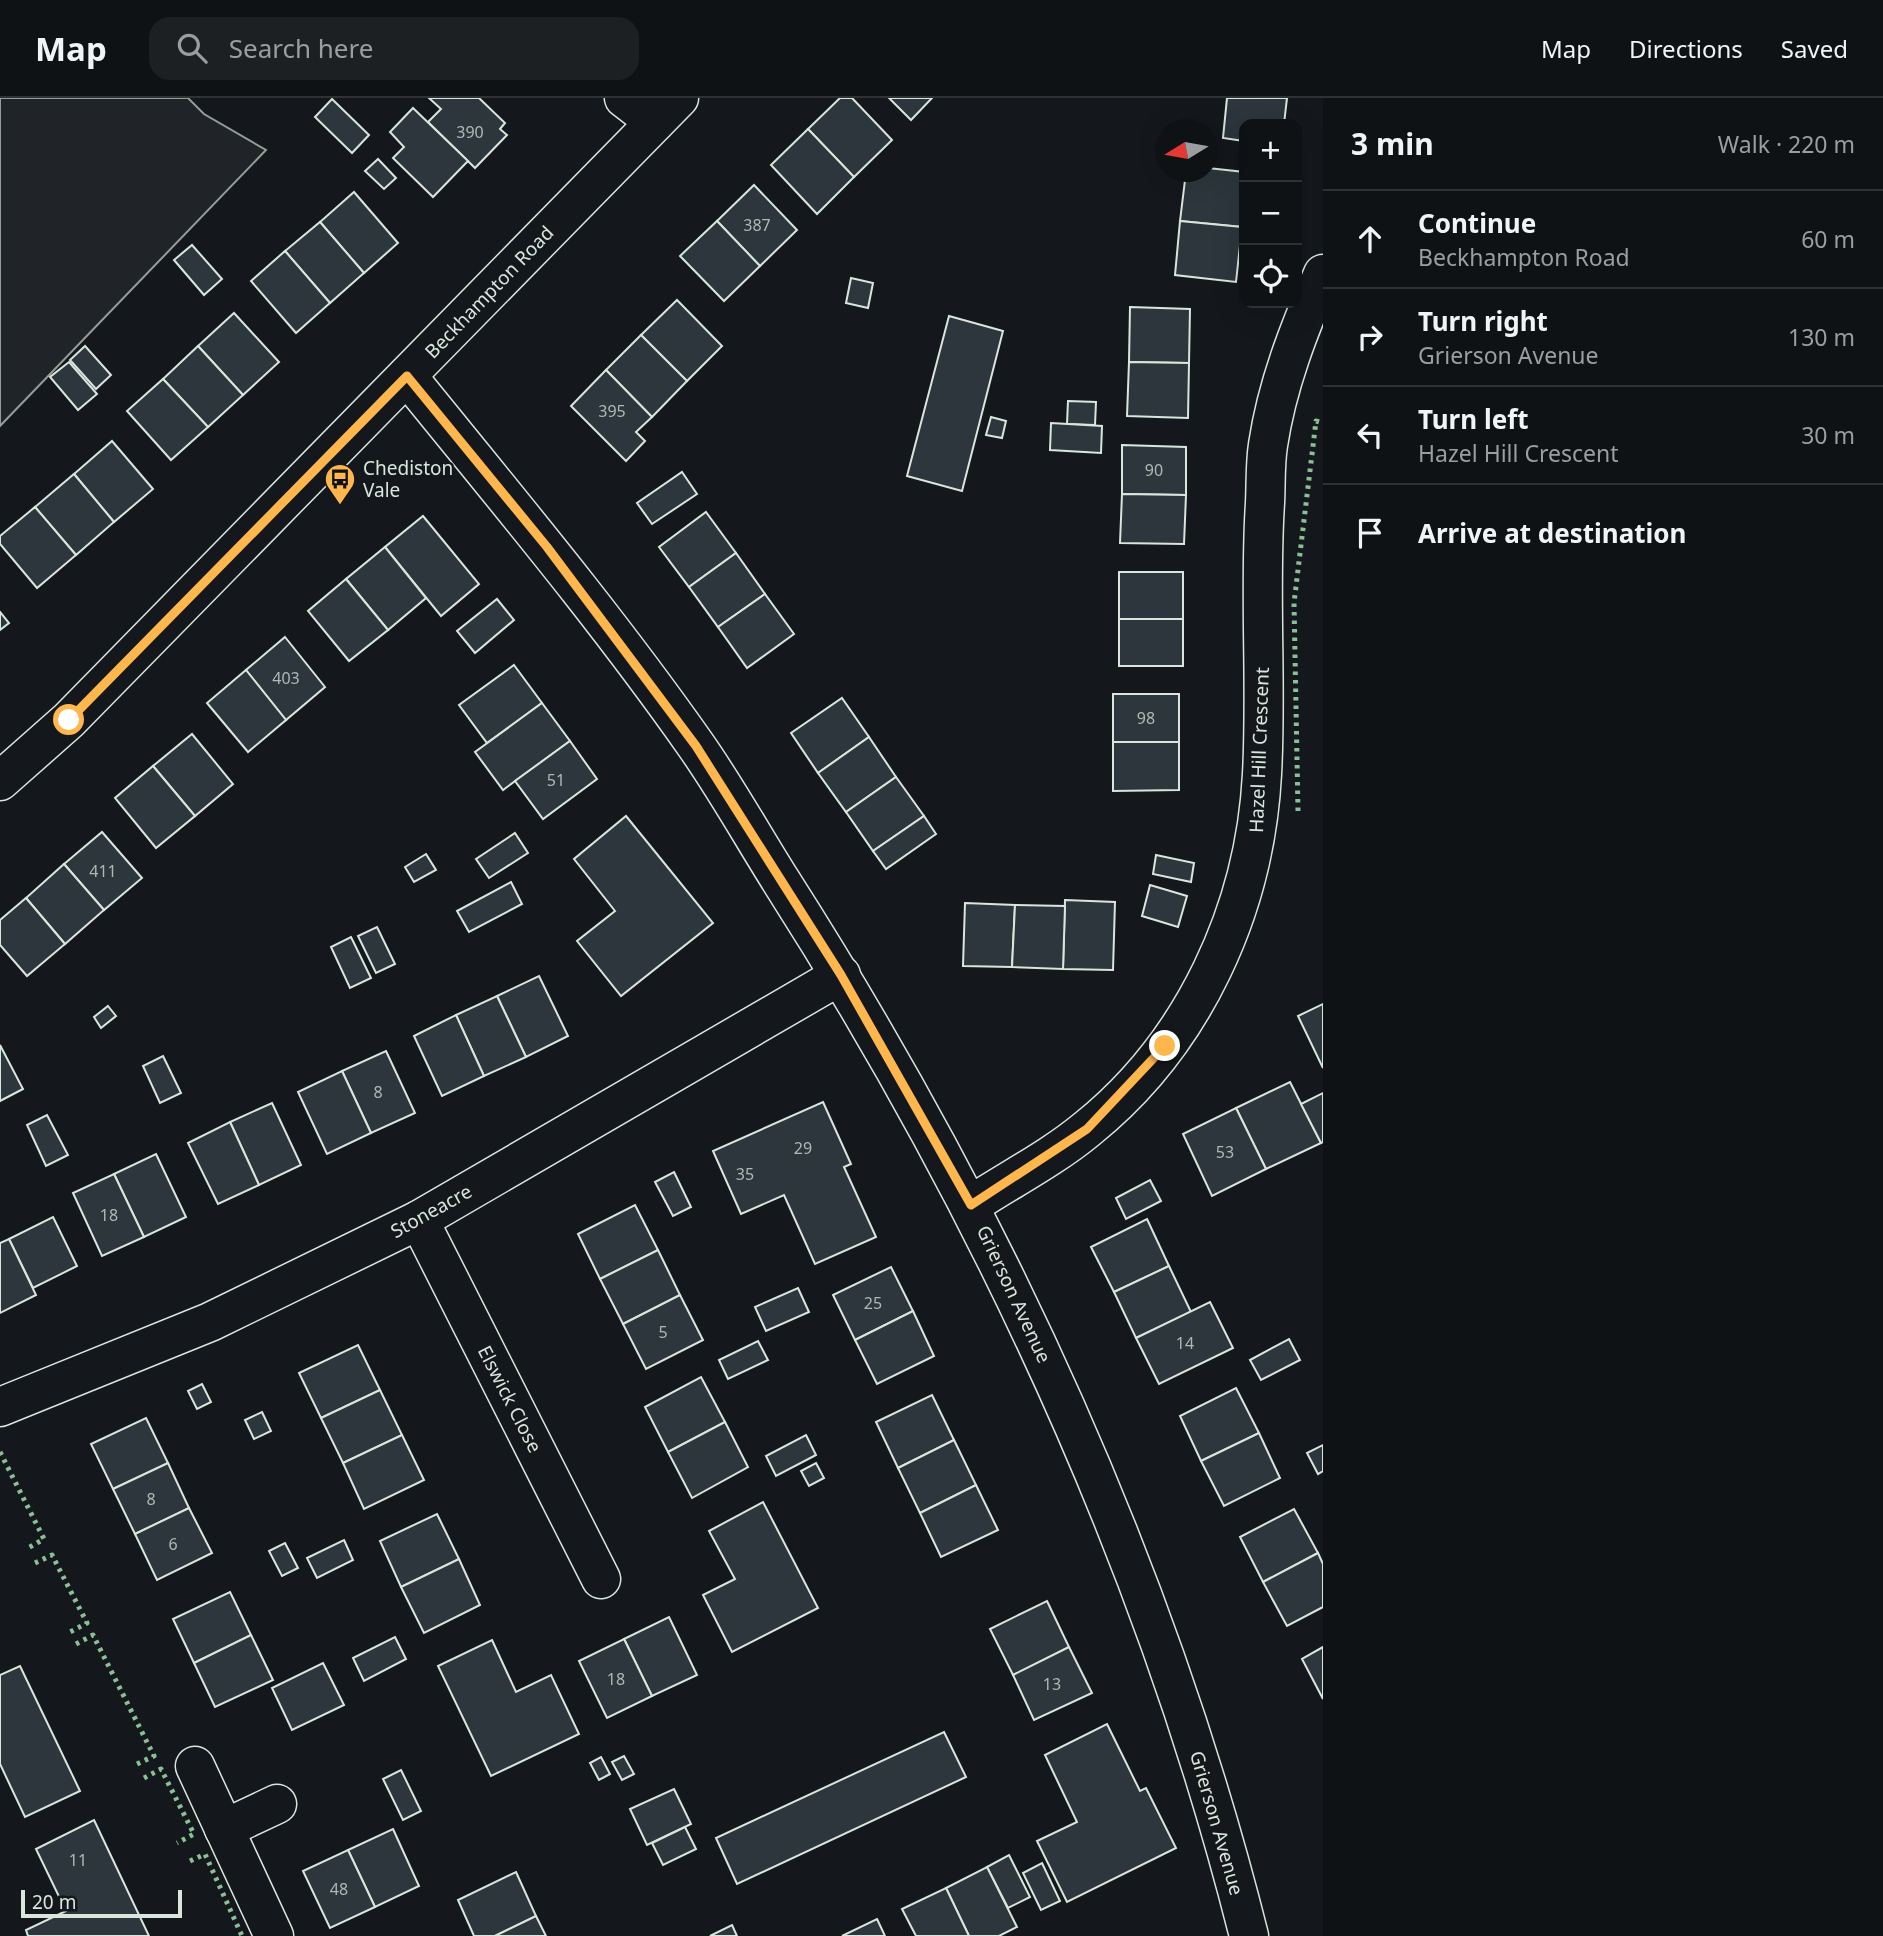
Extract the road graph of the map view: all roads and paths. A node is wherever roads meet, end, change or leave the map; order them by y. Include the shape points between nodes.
1 (624, 98) edge
2 (667, 110) edge
3 (1323, 274) edge
4 (407, 376) junction
5 (0, 781) edge
6 (841, 975) junction
7 (971, 1205) junction
8 (419, 1220) junction
9 (0, 1407) edge
10 (601, 1578) dead end
11 (195, 1766) dead end
12 (277, 1804) dead end
13 (224, 1829) junction
14 (274, 1936) edge
15 (1249, 1936) edge

1 - 2 street
2 - 4 street, Beckhampton Road
3 - 7 street, Hazel Hill Crescent via 1299,328 1268,446 1262,550 1262,772 1257,838 1241,900 1197,1000 1129,1087 1087,1129
4 - 5 street, Beckhampton Road via 69,720
4 - 6 street, Grierson Avenue via 547,547 696,746
6 - 7 street, Grierson Avenue
6 - 8 street, Stoneacre
7 - 15 street, Grierson Avenue via 1065,1405 1151,1614
8 - 9 street, Stoneacre via 210,1322
8 - 10 street, Elswick Close
11 - 13 street
12 - 13 street
13 - 14 street

